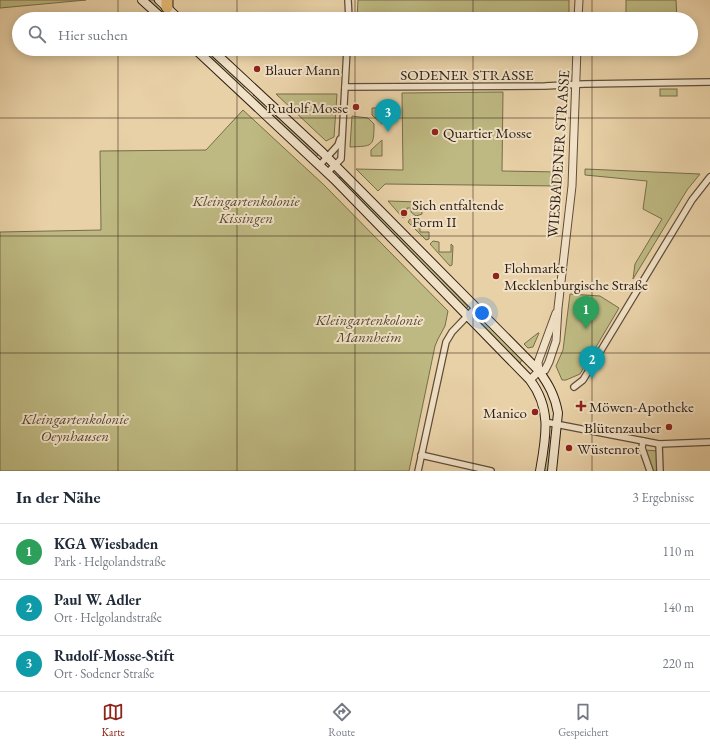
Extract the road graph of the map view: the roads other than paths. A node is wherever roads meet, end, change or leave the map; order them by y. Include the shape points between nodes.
1 (142, 0) edge
2 (348, 0) edge
3 (579, 0) edge
4 (164, 2) edge
5 (155, 12) edge
6 (173, 12) edge
7 (349, 12) edge
8 (578, 12) edge
9 (202, 56) edge
10 (218, 56) edge
11 (347, 56) edge
12 (577, 56) edge
13 (710, 82) edge
14 (576, 84) junction
15 (345, 87) junction
16 (342, 135) junction
17 (327, 158) junction
18 (319, 166) junction
19 (335, 166) junction
20 (328, 173) junction
21 (709, 178) edge
22 (475, 308) junction
23 (558, 308) junction
24 (468, 315) junction
25 (539, 371) junction
26 (530, 380) junction
27 (574, 387) dead end
28 (546, 422) junction
29 (558, 423) junction
30 (643, 441) junction
31 (710, 442) edge
32 (659, 444) junction
33 (422, 455) junction
34 (418, 471) edge
35 (491, 471) edge
36 (540, 471) edge
37 (552, 471) edge
38 (650, 471) edge
39 (660, 471) edge

1 - 5 main road
2 - 7 street
3 - 8 street
4 - 6 main road
9 - 18 main road
10 - 17 main road
11 - 15 street
12 - 14 street, WIESBADENER STRASSE
13 - 14 street, SODENER STRASSE
14 - 15 street, SODENER STRASSE
14 - 23 street, WIESBADENER STRASSE via 572,186
15 - 16 street
16 - 17 street via 338,145
16 - 19 street via 341,159
17 - 18 street
17 - 19 main road
18 - 20 main road
19 - 20 street
19 - 22 main road
20 - 24 main road
21 - 27 street via 692,200 583,380
22 - 24 street
22 - 25 main road
23 - 25 street, WIESBADENER STRASSE via 538,362
23 - 25 street, WIESBADENER STRASSE via 558,330 550,362 545,370
24 - 26 main road
24 - 33 street via 446,342
25 - 26 street, WIESBADENER STRASSE
25 - 29 main road via 554,395
26 - 28 main road via 543,403
28 - 29 street
28 - 36 main road
29 - 30 street
29 - 37 main road
30 - 32 street
30 - 38 street via 642,448
31 - 32 street
32 - 39 street
33 - 34 street
33 - 35 street

